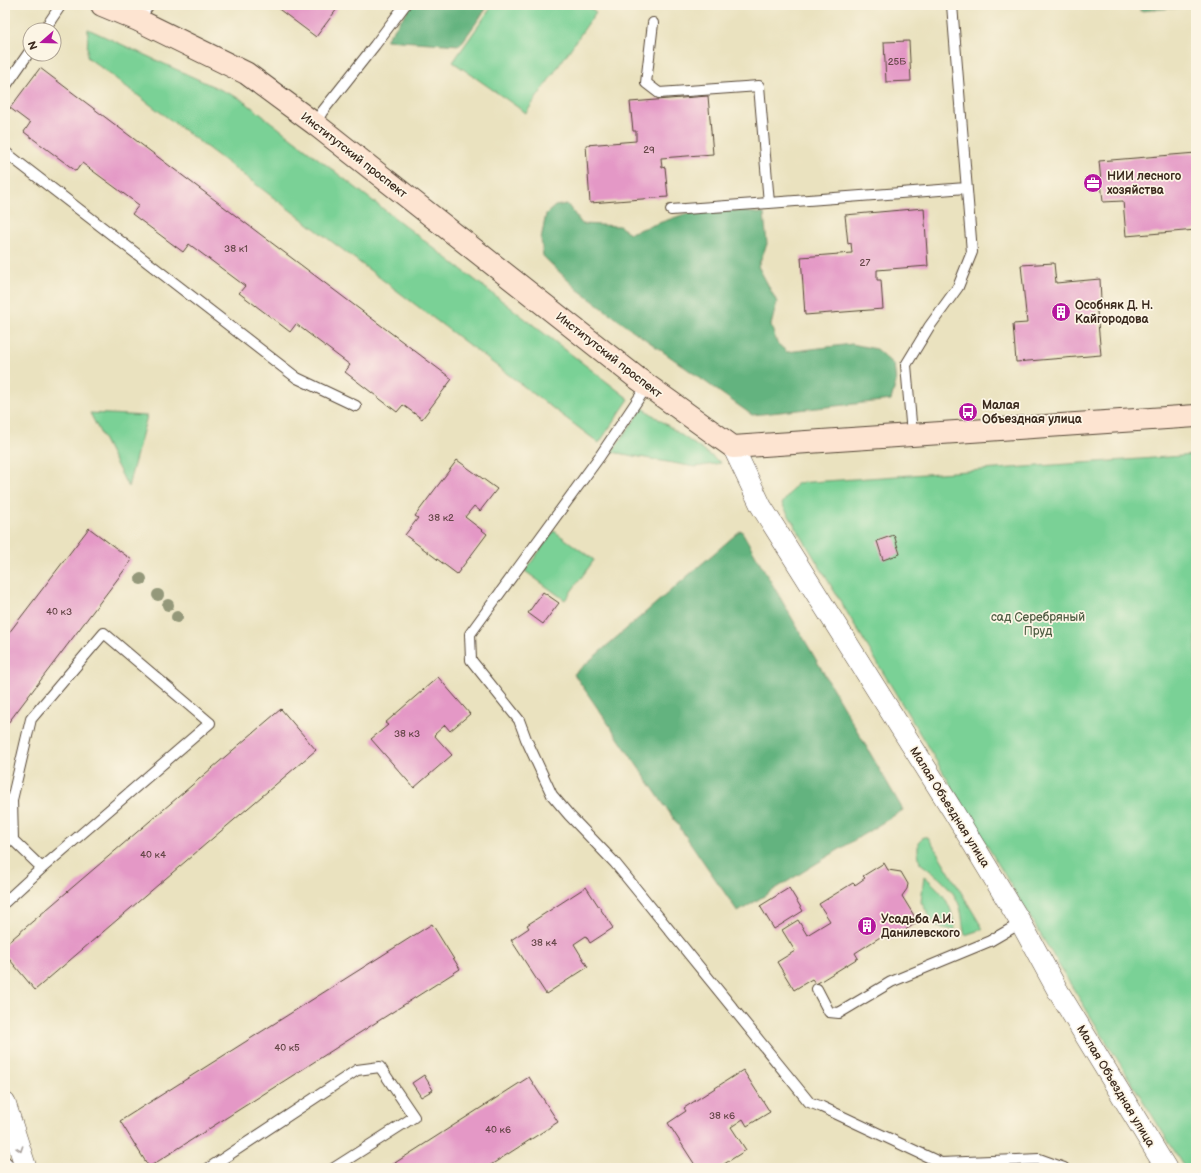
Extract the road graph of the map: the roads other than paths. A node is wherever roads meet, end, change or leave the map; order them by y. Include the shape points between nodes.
1 (61, 5) edge
2 (102, 5) edge
3 (405, 5) edge
4 (952, 5) edge
5 (140, 10) edge
6 (49, 22) edge
7 (653, 23) dead end
8 (22, 62) edge
9 (5, 87) edge
10 (315, 124) junction
11 (5, 152) edge
12 (966, 188) junction
13 (769, 203) junction
14 (671, 210) dead end
15 (647, 386) junction
16 (356, 406) dead end
17 (1196, 416) edge
18 (912, 434) junction
19 (733, 448) junction
20 (42, 868) junction
21 (5, 902) edge
22 (1021, 923) junction
23 (817, 989) dead end
24 (5, 1103) edge
25 (5, 1161) edge
26 (12, 1168) edge
27 (26, 1168) edge
28 (209, 1168) edge
29 (334, 1168) edge
30 (1064, 1168) edge
31 (1166, 1168) edge

1 - 6 lane
2 - 5 street, Институтский проспект
3 - 10 lane
4 - 12 lane
5 - 10 street, Институтский проспект via 246,73
7 - 13 lane via 646,83 659,93 759,86
8 - 9 lane
10 - 15 street, Институтский проспект
11 - 16 lane via 297,378
12 - 13 lane
12 - 18 lane via 972,252 958,287 906,365
13 - 14 lane
15 - 19 street, Институтский проспект
15 - 30 lane via 603,453 470,634 471,660 519,720 552,794 615,864 809,1102 941,1163 1039,1159
17 - 18 street
18 - 19 street
19 - 22 street, Малая Объездная улица via 761,506
20 - 20 lane via 210,723 104,633 31,719 12,800 13,840
20 - 21 lane
22 - 23 lane via 990,941 891,982 839,1013 829,1012
22 - 31 street, Малая Объездная улица via 1058,991
24 -> 27 street
25 - 26 lane
28 - 29 lane via 357,1070 380,1067 414,1117

